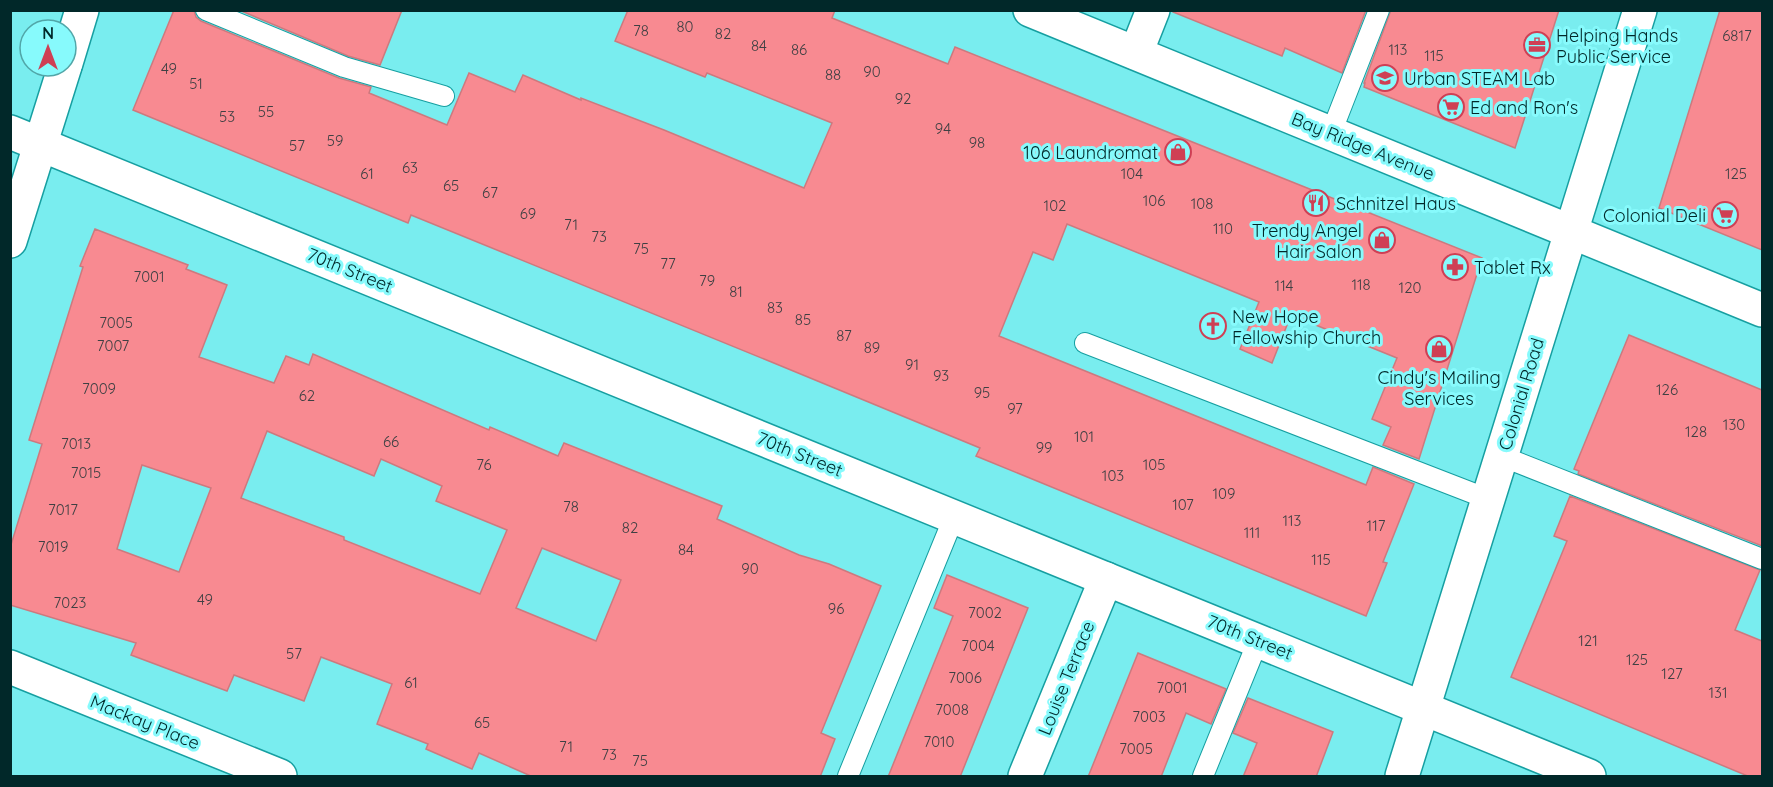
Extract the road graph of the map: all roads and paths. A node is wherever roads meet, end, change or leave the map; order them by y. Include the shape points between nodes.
1 (206, 10) edge
2 (1030, 10) edge
3 (1153, 10) edge
4 (1379, 10) edge
5 (1640, 10) edge
6 (1136, 53) junction
7 (61, 78) edge
8 (444, 96) dead end
9 (10, 132) edge
10 (1331, 132) junction
11 (41, 144) junction
12 (1571, 232) junction
13 (10, 241) edge
14 (1762, 310) edge
15 (1085, 343) dead end
16 (1501, 456) junction
17 (1488, 499) junction
18 (954, 517) junction
19 (1762, 559) edge
20 (1106, 579) junction
21 (1258, 641) junction
22 (10, 667) edge
23 (1423, 707) junction
24 (280, 777) edge
25 (848, 777) edge
26 (1025, 777) edge
27 (1203, 777) edge
28 (1402, 777) edge
29 (1589, 777) edge

1 - 8 lane via 344,67
2 - 6 street, Bay Ridge Avenue
3 - 6 street
4 - 10 lane
5 - 12 street, Colonial Road
6 - 10 street, Bay Ridge Avenue
7 - 11 street
9 - 11 street, 70th Street
10 - 12 street, Bay Ridge Avenue
11 - 13 street
11 - 18 street, 70th Street
12 - 14 street, Bay Ridge Avenue
12 - 16 street, Colonial Road
15 - 17 lane
16 - 17 street, Colonial Road
16 - 19 lane
17 - 23 street, Colonial Road
18 - 20 street, 70th Street
18 - 25 lane
20 - 21 street, 70th Street
20 - 26 street, Louise Terrace
21 - 23 street, 70th Street
21 - 27 lane
22 - 24 street, Mackay Place
23 - 28 street, Colonial Road
23 - 29 street, 70th Street

